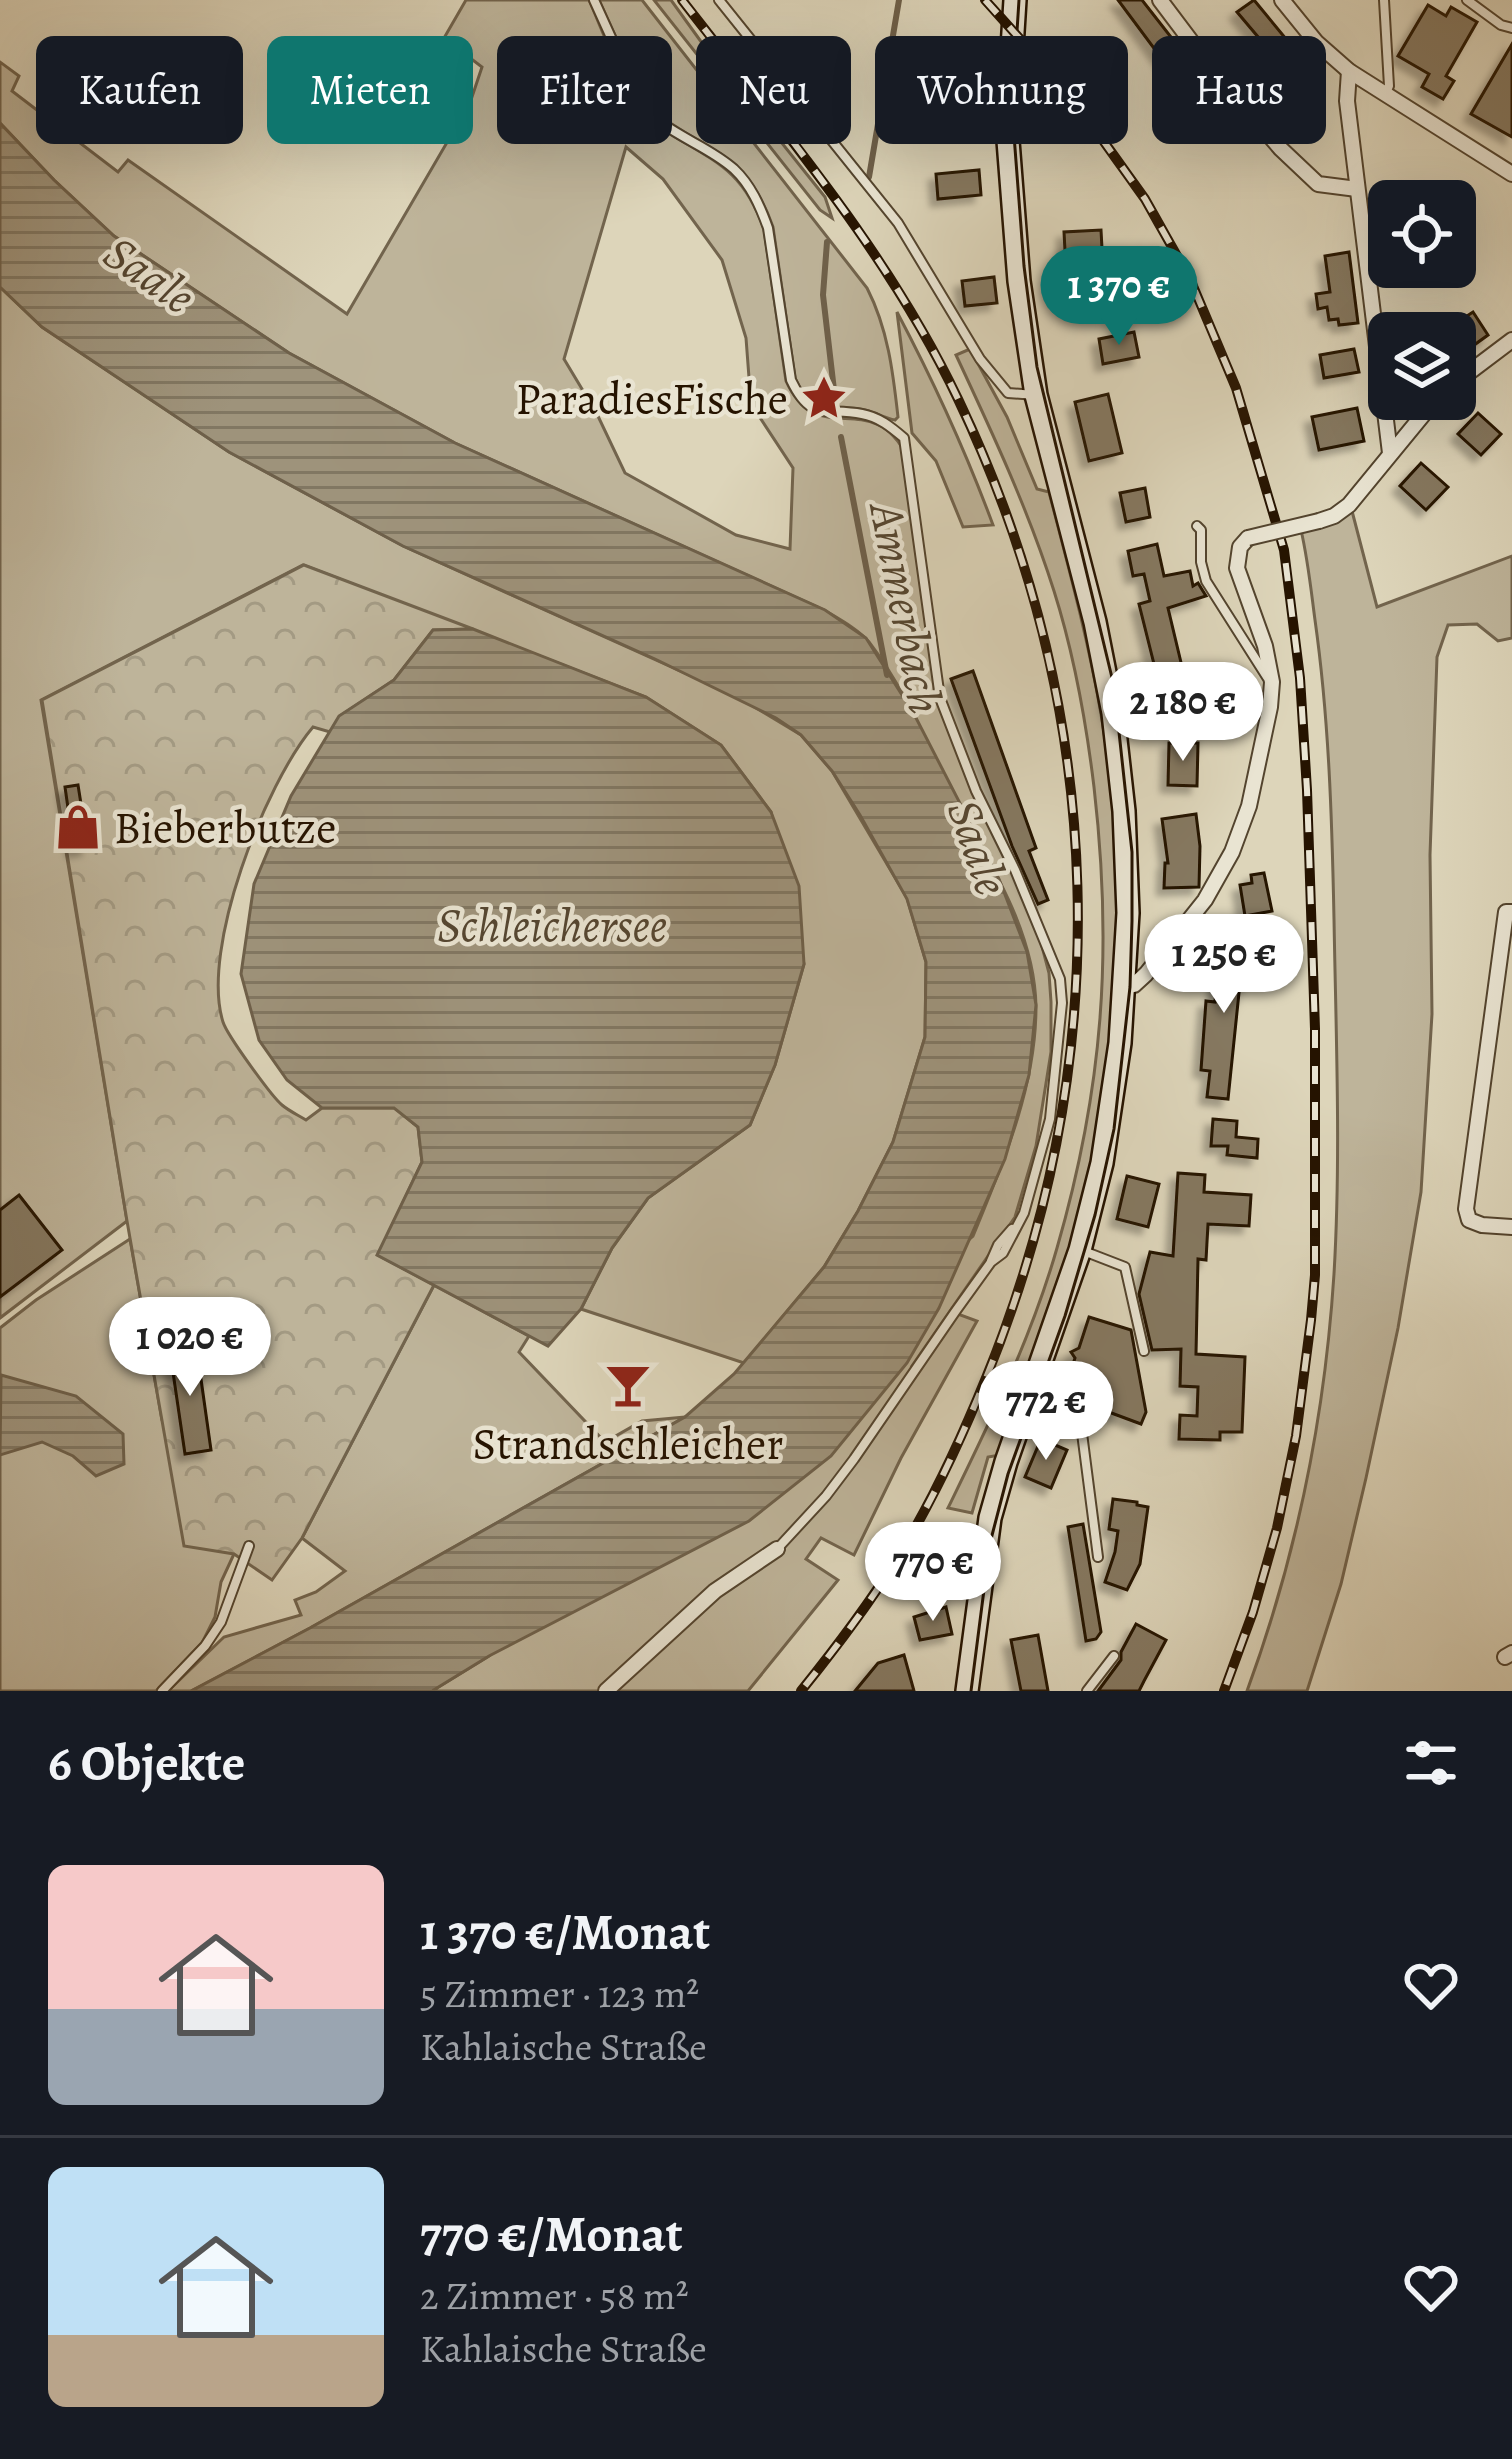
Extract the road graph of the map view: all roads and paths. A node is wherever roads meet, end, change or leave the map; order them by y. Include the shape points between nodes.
1 (594, 0) edge
2 (718, 0) edge
3 (1015, 0) edge
4 (1160, 0) edge
5 (1282, 0) edge
6 (1384, 0) edge
7 (1467, 0) edge
8 (1512, 28) edge
9 (1349, 71) junction
10 (1385, 95) junction
11 (1512, 174) edge
12 (1358, 189) junction
13 (1512, 340) edge
14 (1476, 367) edge
15 (1036, 395) junction
16 (1418, 420) edge
17 (1390, 453) junction
18 (1196, 526) dead end
19 (1272, 682) junction
20 (1512, 911) edge
21 (1124, 987) junction
22 (1512, 1227) edge
23 (1080, 1250) junction
24 (1144, 1351) dead end
25 (1030, 1392) junction
26 (249, 1546) dead end
27 (776, 1549) joint
28 (1098, 1557) dead end
29 (1114, 1656) dead end
30 (971, 1689) edge
31 (162, 1691) edge
32 (606, 1691) edge
33 (1087, 1691) edge

1 - 27 lane via 649,113 733,168 761,207 797,393 812,409 874,418 904,438 940,698 1060,979 1050,1119 1024,1214 854,1459
2 - 15 lane via 898,223 980,359 1008,393
3 - 15 main road via 1007,128
4 - 12 street via 1281,149 1318,184
5 - 9 street
6 - 10 lane
7 - 8 lane
9 - 10 street
9 - 12 street
10 - 11 street
12 - 17 street
13 - 14 street
15 - 21 main road via 1113,713 1124,811
16 - 17 street
17 - 19 street, bridge via 1342,511 1240,547 1237,568
18 - 19 lane via 1206,581
19 - 21 street via 1254,788 1232,852 1157,961
20 - 22 street via 1466,1208 1481,1225
21 - 23 main road via 1102,1163
23 - 24 lane via 1125,1267
23 - 25 main road
25 - 28 lane via 1079,1410
25 - 30 main road via 990,1519
26 - 31 lane via 221,1622
27 - 32 street via 715,1592
29 - 33 lane

